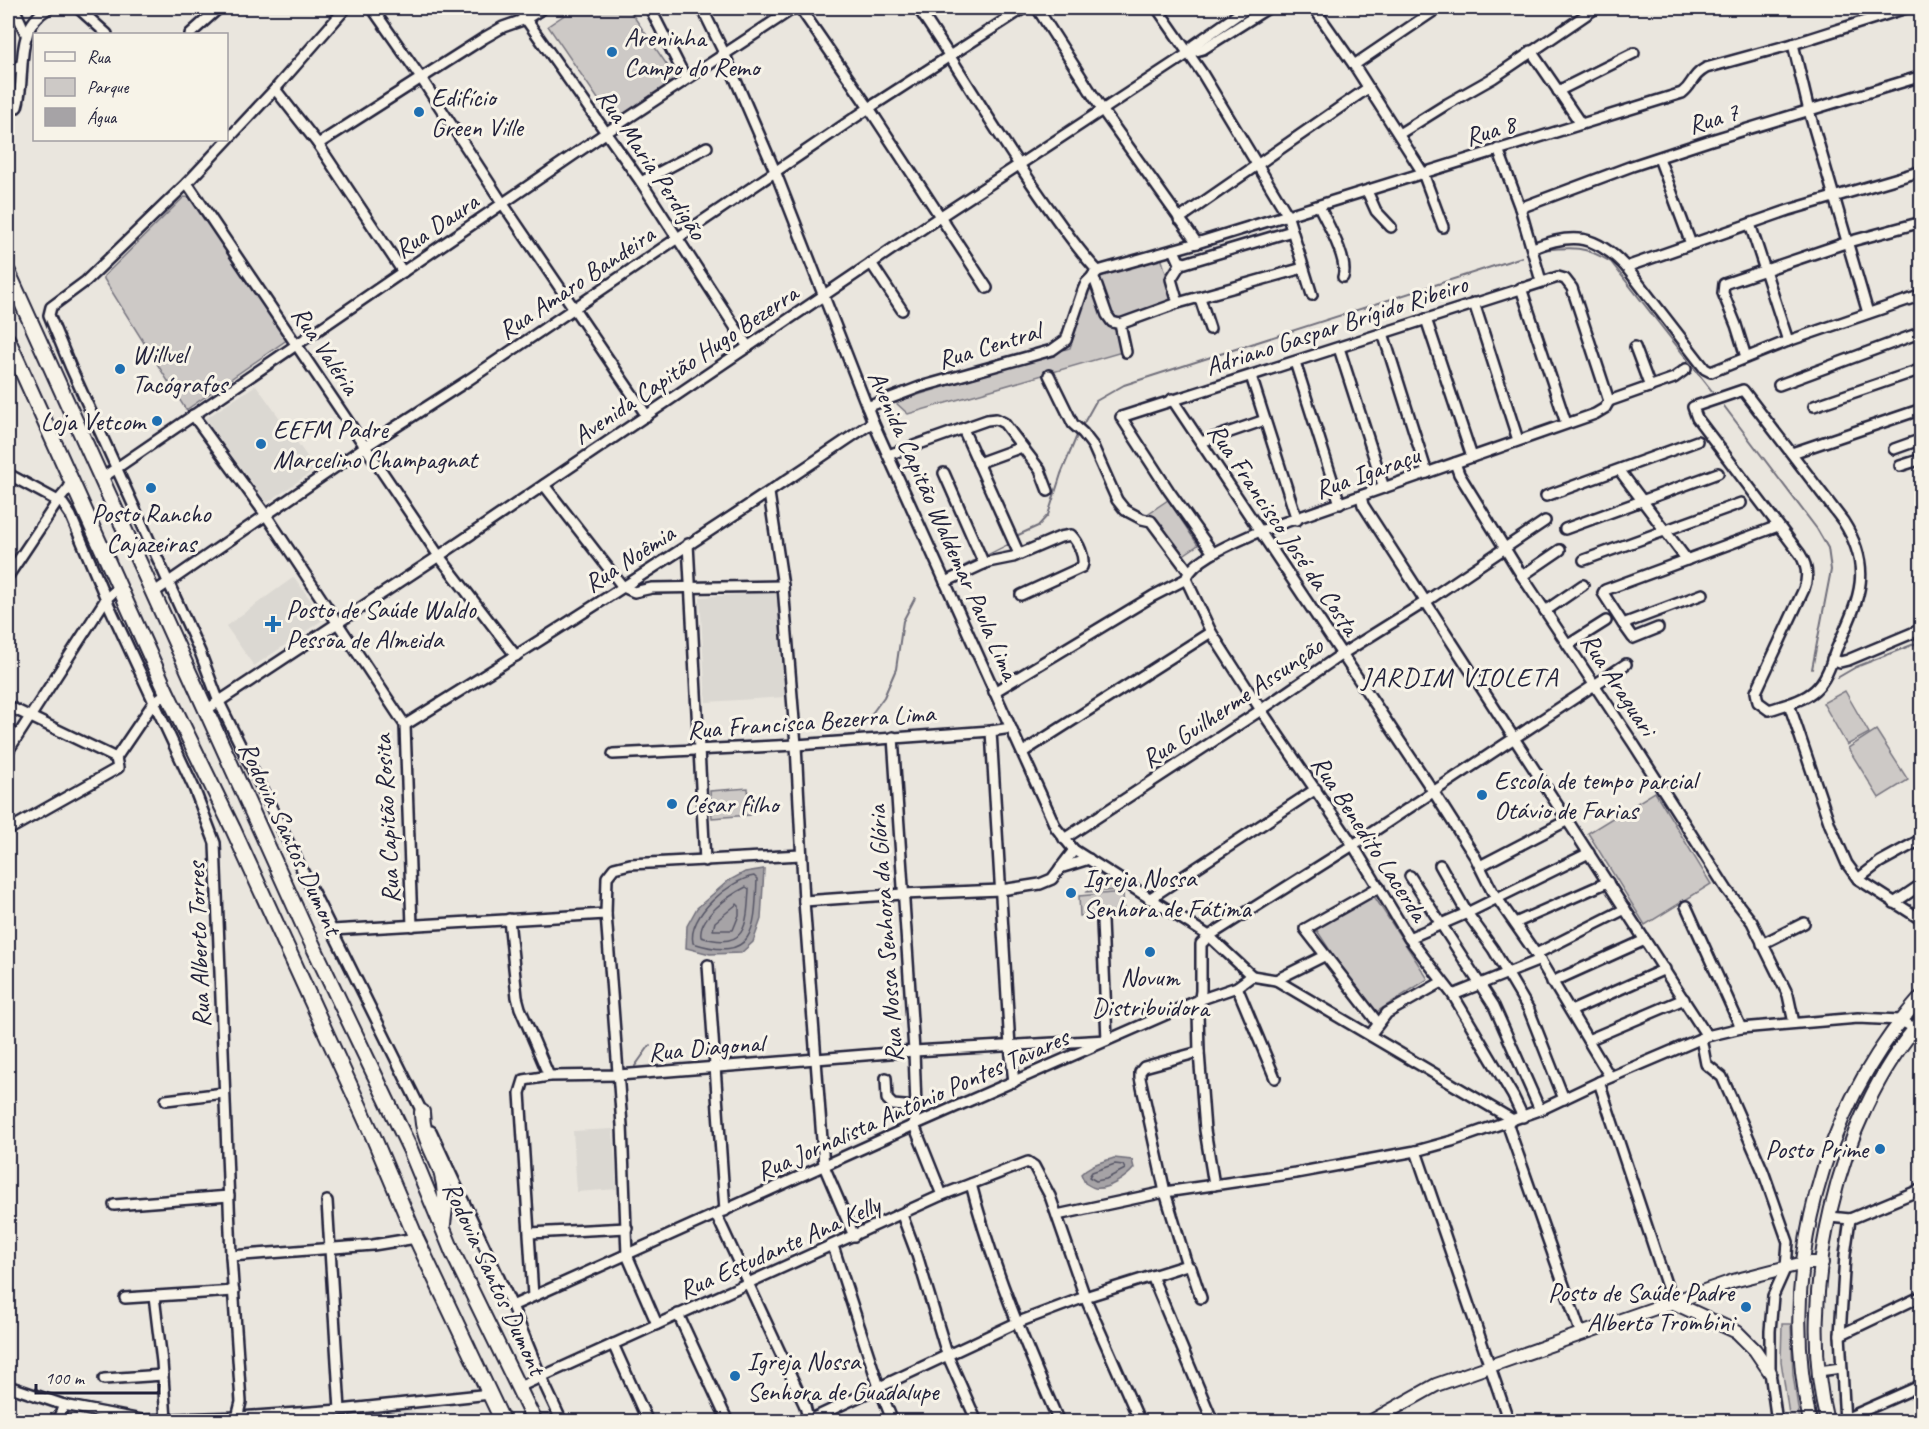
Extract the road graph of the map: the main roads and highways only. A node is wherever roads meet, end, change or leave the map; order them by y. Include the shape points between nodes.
1 (8, 272) edge
2 (9, 348) edge
3 (1922, 996) edge
4 (1918, 1024) edge
5 (422, 1112) road end
6 (442, 1226) junction
7 (1804, 1263) junction
8 (1822, 1263) junction
9 (1672, 1302) junction
10 (1770, 1372) road end
11 (503, 1422) edge
12 (535, 1422) edge
13 (1370, 1422) edge
14 (1810, 1422) edge
15 (1827, 1422) edge

1 - 6 highway, Rodovia Santos Dumont
2 - 11 highway, Rodovia Santos Dumont
3 - 7 main road via 1900,1020 1843,1115 1819,1180
4 - 8 main road via 1863,1110 1839,1173
5 - 6 highway via 425,1136 443,1181
6 - 12 highway, Rodovia Santos Dumont
7 - 8 main road
7 - 9 main road
7 - 14 main road via 1799,1321 1803,1387
8 - 15 main road via 1816,1336 1820,1395
9 - 10 main road via 1737,1332
9 - 13 main road via 1436,1385

